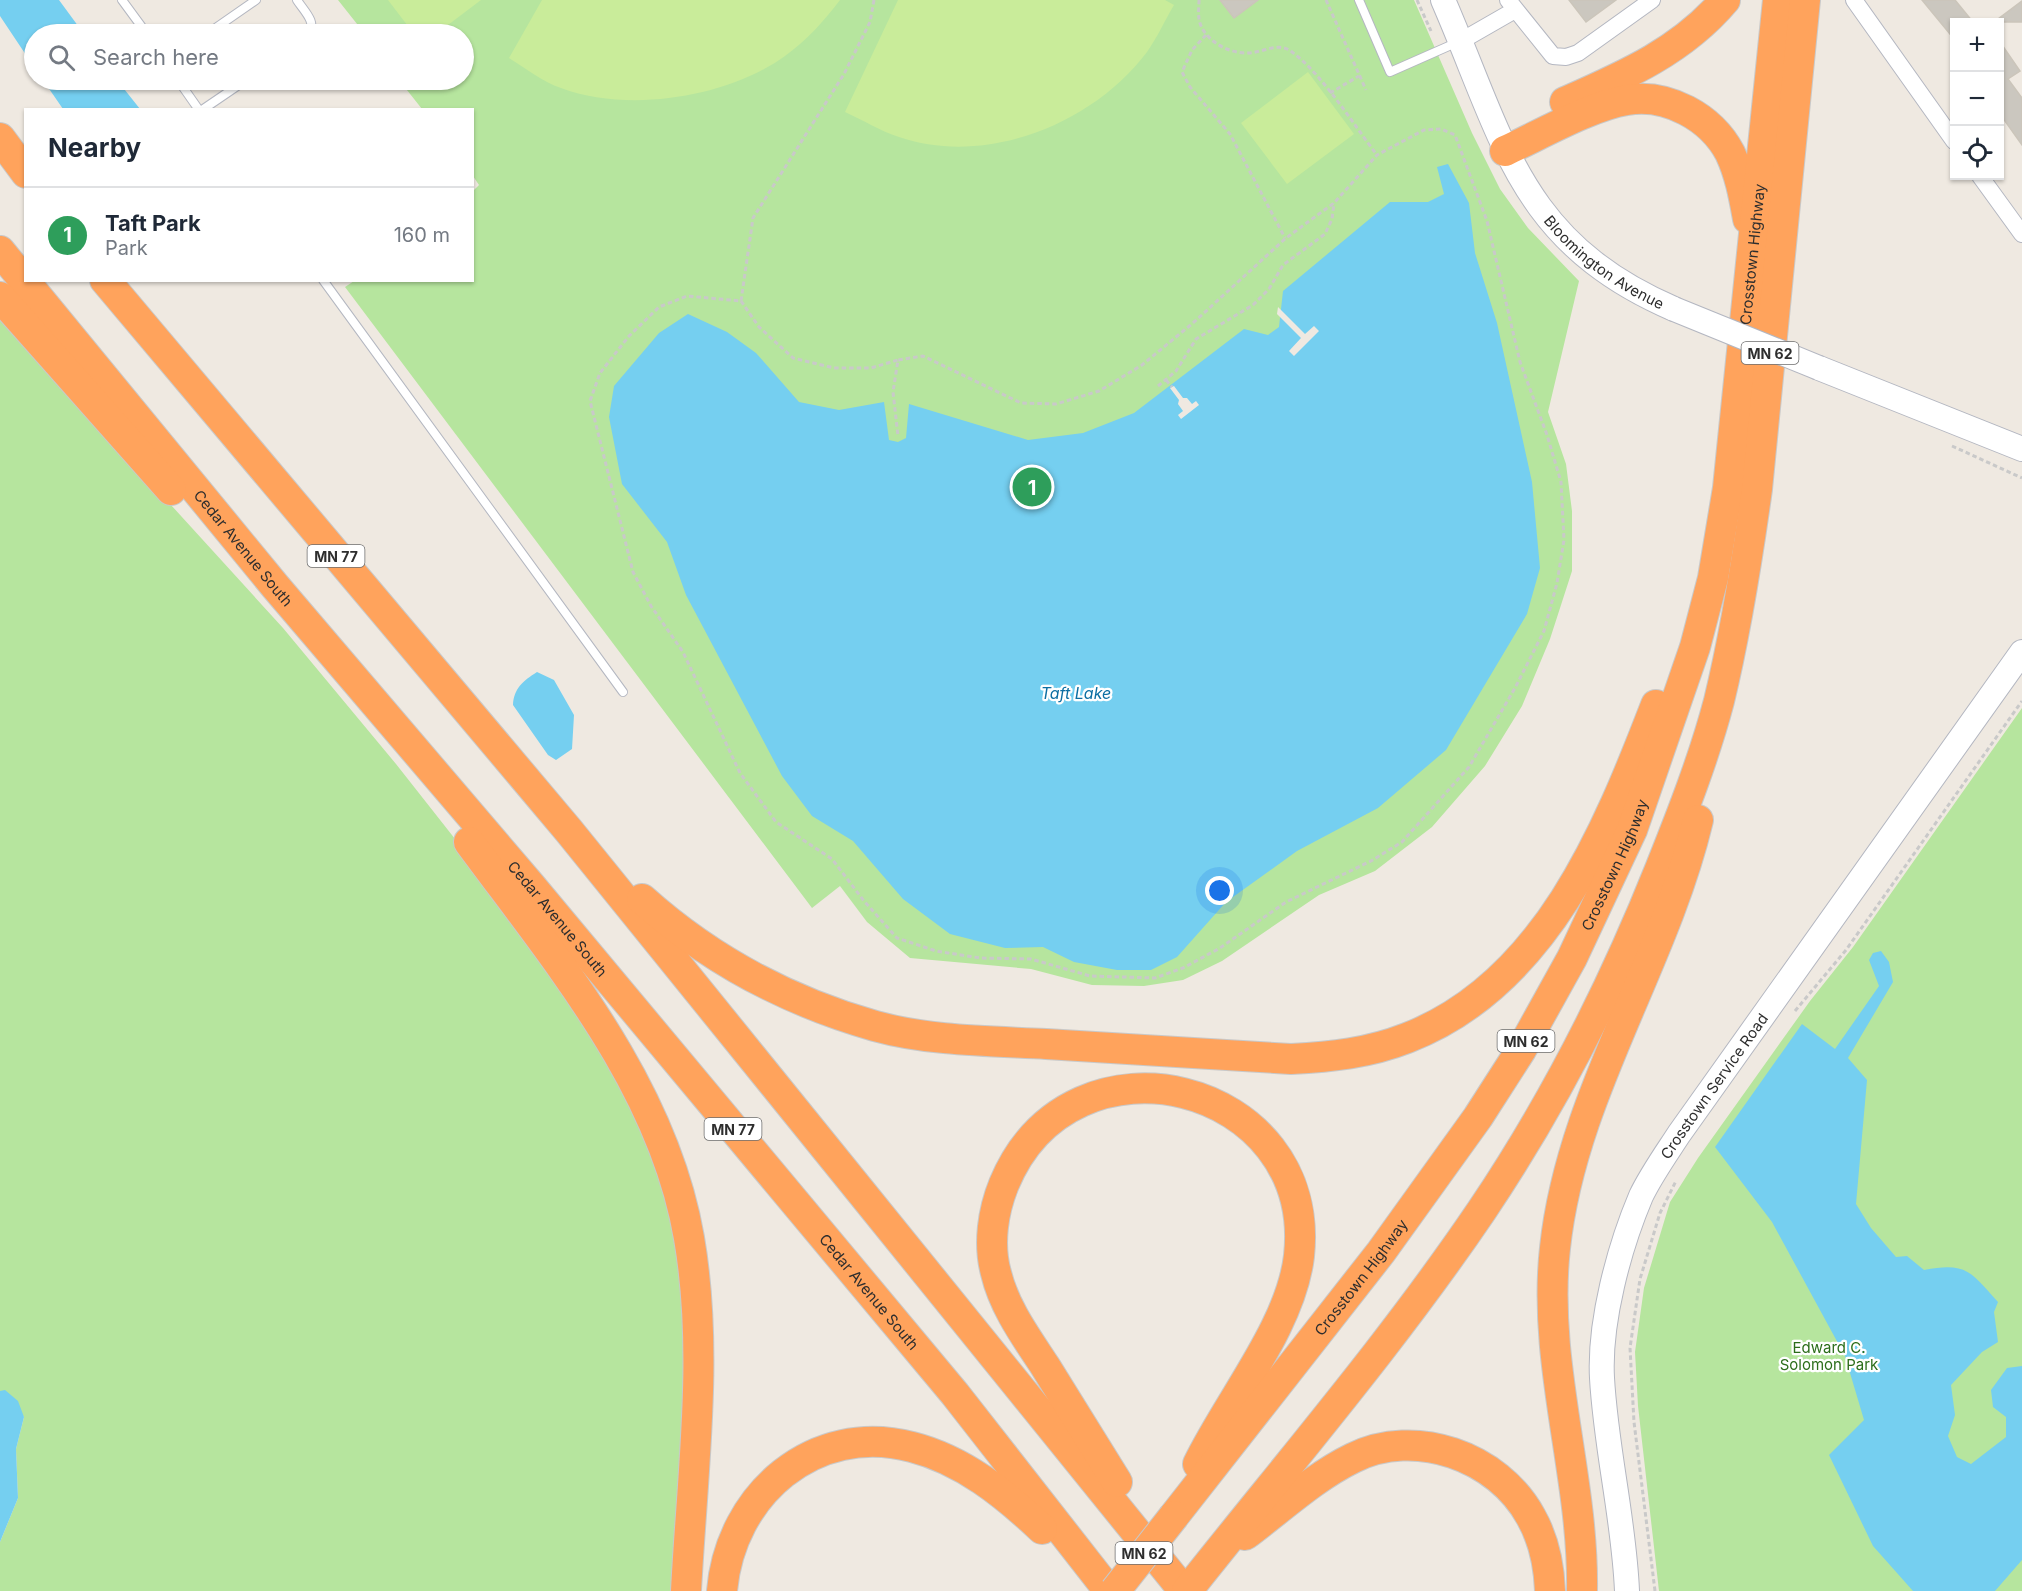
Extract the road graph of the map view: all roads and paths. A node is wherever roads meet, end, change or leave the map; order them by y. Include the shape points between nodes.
1 (122, 0) edge
2 (256, 0) edge
3 (297, 0) edge
4 (874, 0) edge
5 (1199, 0) edge
6 (1326, 0) edge
7 (1359, 0) edge
8 (1443, 0) edge
9 (1652, 0) edge
10 (1725, 0) edge
11 (1778, 0) edge
12 (1805, 0) edge
13 (1854, 0) edge
14 (1512, 5) edge
15 (140, 24) edge
16 (221, 24) edge
17 (312, 24) edge
18 (1206, 35) junction
19 (1461, 41) junction
20 (1359, 76) junction
21 (185, 90) edge
22 (231, 90) edge
23 (1366, 90) dead end
24 (1330, 94) junction
25 (199, 108) edge
26 (203, 108) edge
27 (1950, 135) edge
28 (0, 138) edge
29 (1500, 141) junction
30 (1377, 155) junction
31 (24, 170) edge
32 (1983, 180) edge
33 (1334, 203) junction
34 (2022, 234) edge
35 (1286, 238) junction
36 (1754, 250) junction
37 (0, 251) edge
38 (24, 280) edge
39 (25, 282) edge
40 (107, 282) edge
41 (324, 282) edge
42 (0, 297) edge
43 (741, 301) junction
44 (898, 360) junction
45 (1166, 380) junction
46 (1158, 386) dead end
47 (1172, 387) dead end
48 (898, 436) dead end
49 (2022, 449) edge
50 (1728, 488) junction
51 (275, 586) junction
52 (2022, 652) edge
53 (363, 690) junction
54 (623, 693) dead end
55 (2022, 701) edge
56 (1718, 704) junction
57 (569, 831) junction
58 (1790, 1018) dead end
59 (1676, 1181) dead end
60 (1174, 1516) junction
61 (1143, 1539) junction
62 (1211, 1560) junction
63 (1106, 1586) edge
64 (686, 1591) edge
65 (722, 1591) edge
66 (1186, 1591) edge
67 (1550, 1591) edge
68 (1582, 1591) edge
69 (1627, 1591) edge
70 (1655, 1591) edge

1 - 15 lane
2 - 16 lane
3 - 17 lane
4 - 43 path via 870,22 844,74 753,218
5 - 18 path via 1199,20
6 - 20 path
7 - 19 lane via 1390,72
8 - 19 street, Bloomington Avenue
9 - 14 street via 1578,53 1566,57 1553,56
10 - 29 highway via 1694,31 1646,65
11 - 36 highway, Crosstown Highway / MN 62
12 - 56 highway, Crosstown Highway / MN 62 via 1757,489 1747,567
13 - 27 street
14 - 19 street
18 - 24 path via 1223,47 1248,53 1271,47 1290,49
18 - 35 path via 1192,50 1182,72 1230,134
19 - 29 street, Bloomington Avenue
20 - 23 path
20 - 24 path
21 - 25 lane
22 - 26 lane
24 - 30 path
28 - 31 highway
29 - 36 highway via 1625,100 1662,101 1682,108 1716,134 1729,152 1738,172
29 - 49 street, Bloomington Avenue, bridge via 1537,206 1583,254 1643,296
30 - 33 path
30 - 43 path via 1424,130 1441,129 1455,135 1487,221 1520,362 1561,482 1564,540 1557,584 1544,631 1474,757 1402,842 1286,902 1220,948 1155,978 1090,976 1031,959 980,958 936,951 897,938 831,859 776,822 740,773 683,652 633,572 590,401 600,373 629,336 659,307 687,296
32 - 34 street
33 - 35 path
33 - 45 path via 1325,234 1283,265 1263,296 1196,339
35 - 44 path via 1142,365 1099,391 1056,404 1021,403 923,357
36 - 50 highway, Crosstown Highway / MN 62
37 - 38 highway, Cedar Avenue South / MN 77
39 - 51 highway, Cedar Avenue South / MN 77
40 - 57 highway, MN 77
41 - 54 lane
42 - 51 highway via 177,496
43 - 44 path via 759,327 793,358 834,368 870,368
44 - 48 path via 893,392
45 - 46 path
45 - 47 path
50 - 57 highway via 1687,620 1642,741 1604,824 1554,917 1510,970 1482,994 1447,1019 1407,1038 1368,1050 1291,1059 1008,1042 878,1026 795,999 703,949
50 - 60 highway, Crosstown Highway / MN 62 via 1713,578 1672,718 1632,830 1572,958 1521,1050 1440,1173
51 - 53 highway, Cedar Avenue South / MN 77
52 - 69 street, Crosstown Service Road via 1678,1134 1642,1195 1616,1270 1602,1377
53 - 63 highway, Cedar Avenue South / MN 77 via 955,1394
53 - 64 highway via 617,1052 668,1158 689,1238 696,1315
55 - 58 path via 1846,950
56 - 62 highway, Crosstown Highway / MN 62 via 1646,906 1553,1097 1481,1212 1410,1310
56 - 68 highway via 1698,822 1686,863 1593,1096 1560,1211 1552,1307 1578,1515
57 - 61 highway, MN 77
59 - 70 path via 1660,1213 1640,1279 1630,1348 1634,1422
60 - 61 highway via 1212,1435 1278,1323 1293,1288 1299,1229 1294,1197 1285,1174 1271,1151 1242,1121 1208,1100 1186,1092 1160,1087 1128,1088 1096,1095 1070,1107 1025,1146 999,1195 992,1247 995,1272 1008,1305 1119,1485
60 - 63 highway, Crosstown Highway / MN 62, bridge
61 - 66 highway
62 - 66 highway, Crosstown Highway / MN 62
62 - 67 highway via 1354,1457 1378,1449 1432,1446 1478,1464 1514,1493 1542,1539
63 - 65 highway via 1015,1504 965,1469 913,1447 860,1442 808,1458 761,1493 742,1518 731,1543

